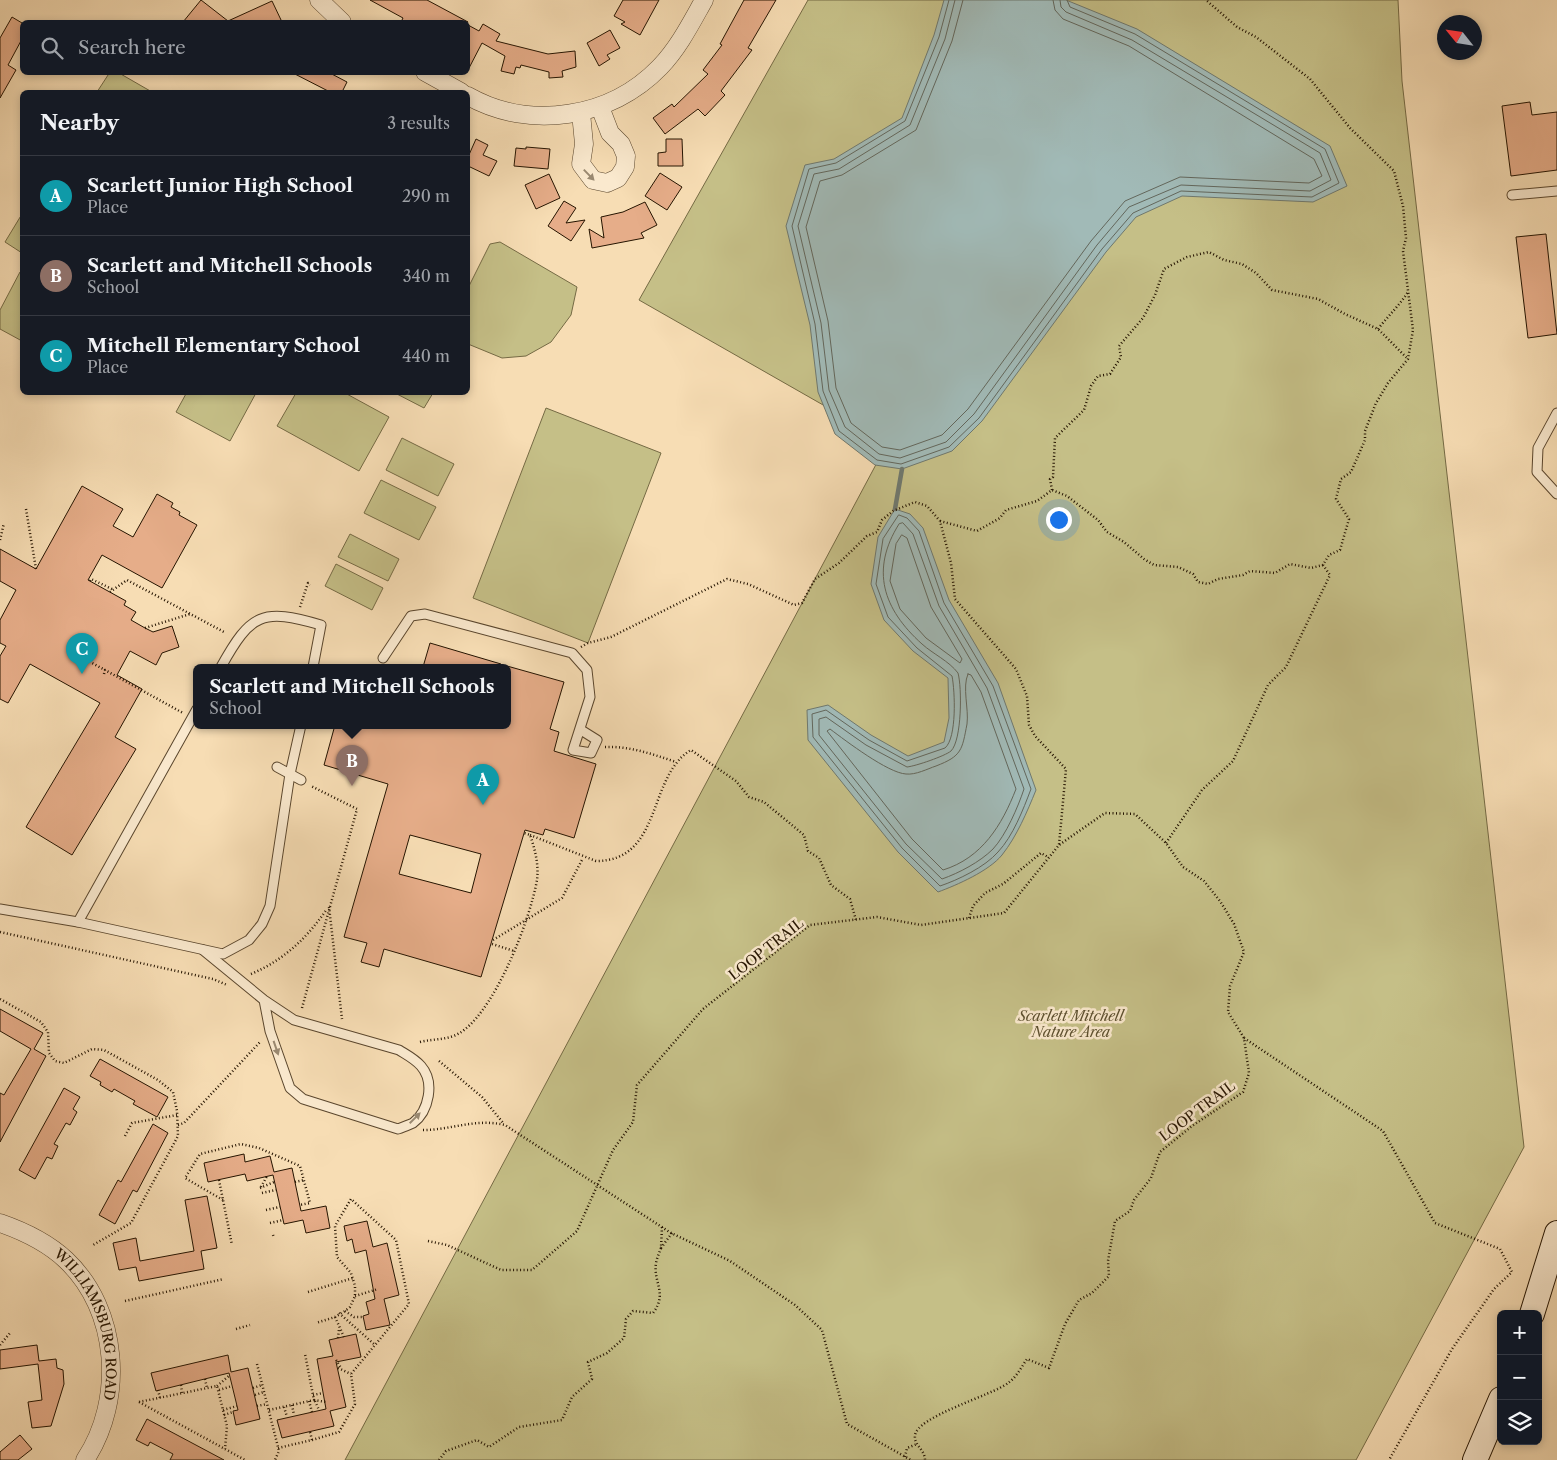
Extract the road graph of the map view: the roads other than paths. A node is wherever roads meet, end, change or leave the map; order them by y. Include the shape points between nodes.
1 (319, 0) edge
2 (704, 0) edge
3 (340, 20) edge
4 (430, 75) edge
5 (457, 90) edge
6 (470, 97) edge
7 (600, 108) junction
8 (581, 113) junction
9 (1557, 191) edge
10 (1512, 195) dead end
11 (1557, 413) edge
12 (1557, 494) edge
13 (383, 658) dead end
14 (223, 664) edge
15 (313, 664) edge
16 (193, 712) edge
17 (300, 729) edge
18 (581, 730) junction
19 (277, 767) dead end
20 (290, 774) junction
21 (301, 780) road end
22 (0, 909) edge
23 (78, 922) junction
24 (200, 948) junction
25 (264, 1000) junction
26 (0, 1223) edge
27 (1557, 1233) edge
28 (1533, 1310) edge
29 (1501, 1400) edge
30 (85, 1460) edge
31 (1476, 1460) edge

1 - 3 street
2 - 7 street via 677,47 659,68 632,90
4 - 5 street
6 - 8 street via 498,109 529,115
7 - 8 street
8 -> 7 street via 584,144 581,164 593,180 607,183 618,178 625,168 626,156 621,144 610,133
9 - 10 lane
11 - 12 lane via 1538,448 1537,472
13 - 18 lane via 411,616 425,614 572,653 587,670 590,697
14 - 15 lane via 236,640 251,624 269,616 285,615 321,625
16 - 23 lane via 188,716
17 - 20 lane
18 - 18 lane via 573,750 591,753 597,740
19 - 20 lane
20 - 21 lane
20 - 24 lane via 270,906 262,924 249,940 223,954
22 - 23 lane
23 - 24 lane
24 - 25 lane
25 -> 25 lane via 270,1031 290,1088 303,1099 398,1129 414,1122 428,1103 429,1082 423,1068 399,1050 294,1020
26 - 30 street, WILLIAMSBURG ROAD via 45,1244 66,1260 98,1304 109,1344 110,1394 98,1434
27 - 28 main road
29 - 31 main road

